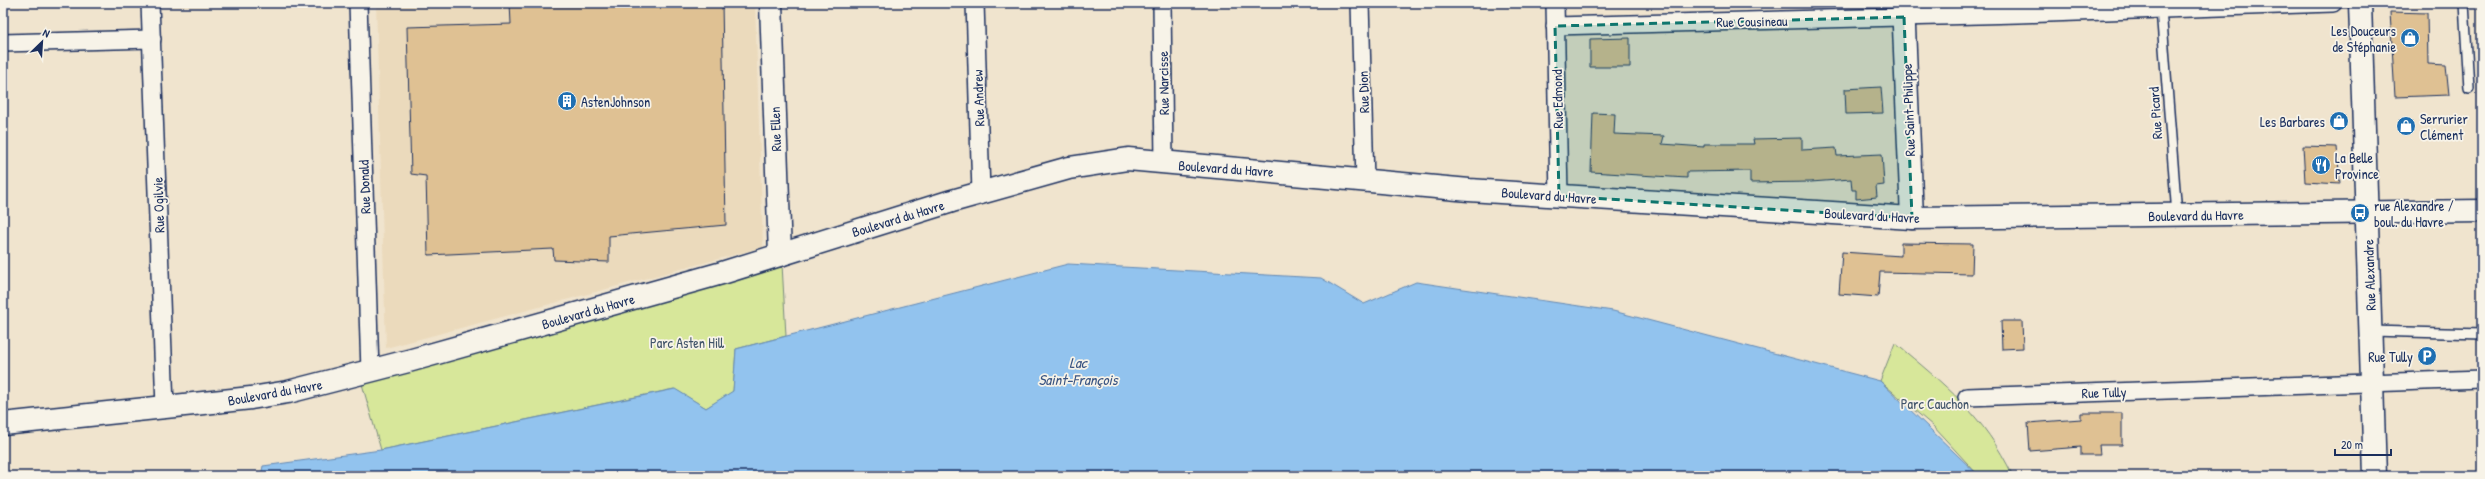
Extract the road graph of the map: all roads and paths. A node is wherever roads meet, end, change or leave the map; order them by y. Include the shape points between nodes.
1 (150, 3) edge
2 (358, 3) edge
3 (771, 3) edge
4 (974, 3) edge
5 (1162, 3) edge
6 (1360, 3) edge
7 (1554, 3) edge
8 (2333, 3) edge
9 (2360, 3) edge
10 (2464, 3) edge
11 (2161, 9) junction
12 (1904, 10) edge
13 (1555, 26) junction
14 (152, 39) junction
15 (3, 43) edge
16 (2469, 88) dead end
17 (1164, 164) junction
18 (1365, 181) junction
19 (981, 193) junction
20 (1559, 196) junction
21 (2482, 211) edge
22 (2367, 213) junction
23 (2177, 215) junction
24 (1912, 218) junction
25 (780, 255) junction
26 (2371, 331) junction
27 (2482, 334) edge
28 (370, 371) junction
29 (2482, 379) edge
30 (2372, 383) junction
31 (1966, 397) dead end
32 (165, 407) junction
33 (3, 424) edge
34 (2375, 476) edge

1 - 14 street, Rue Ogilvie
2 - 28 street, Rue Donald
3 - 25 street, Rue Ellen
4 - 19 street, Rue Andrew
5 - 17 street, Rue Narcisse
6 - 18 street, Rue Dion
7 - 13 street, Rue Edmond
8 - 11 street, Rue Cousineau
9 - 22 street, Rue Alexandre
10 - 16 lane
11 - 12 street, Rue Cousineau
11 - 23 lane, Rue Picard
12 - 13 street, Rue Cousineau
12 - 24 street, Rue Saint-Philippe
13 - 20 street, Rue Edmond
14 - 15 street
14 - 32 street, Rue Ogilvie
17 - 18 street, Boulevard du Havre via 1284,172
17 - 19 street, Boulevard du Havre via 1128,159 1069,168
18 - 20 street, Boulevard du Havre
19 - 25 street, Boulevard du Havre
20 - 24 street, Boulevard du Havre
21 - 22 street, Boulevard du Havre
22 - 23 street, Boulevard du Havre
22 - 26 street, Rue Alexandre
23 - 24 street, Boulevard du Havre
25 - 28 street, Boulevard du Havre
26 - 27 lane
26 - 30 street, Rue Alexandre
28 - 32 street, Boulevard du Havre via 288,392
29 - 30 street, Rue Tully
30 - 31 street, Rue Tully
30 - 34 street, Rue Alexandre
32 - 33 street, Boulevard du Havre

